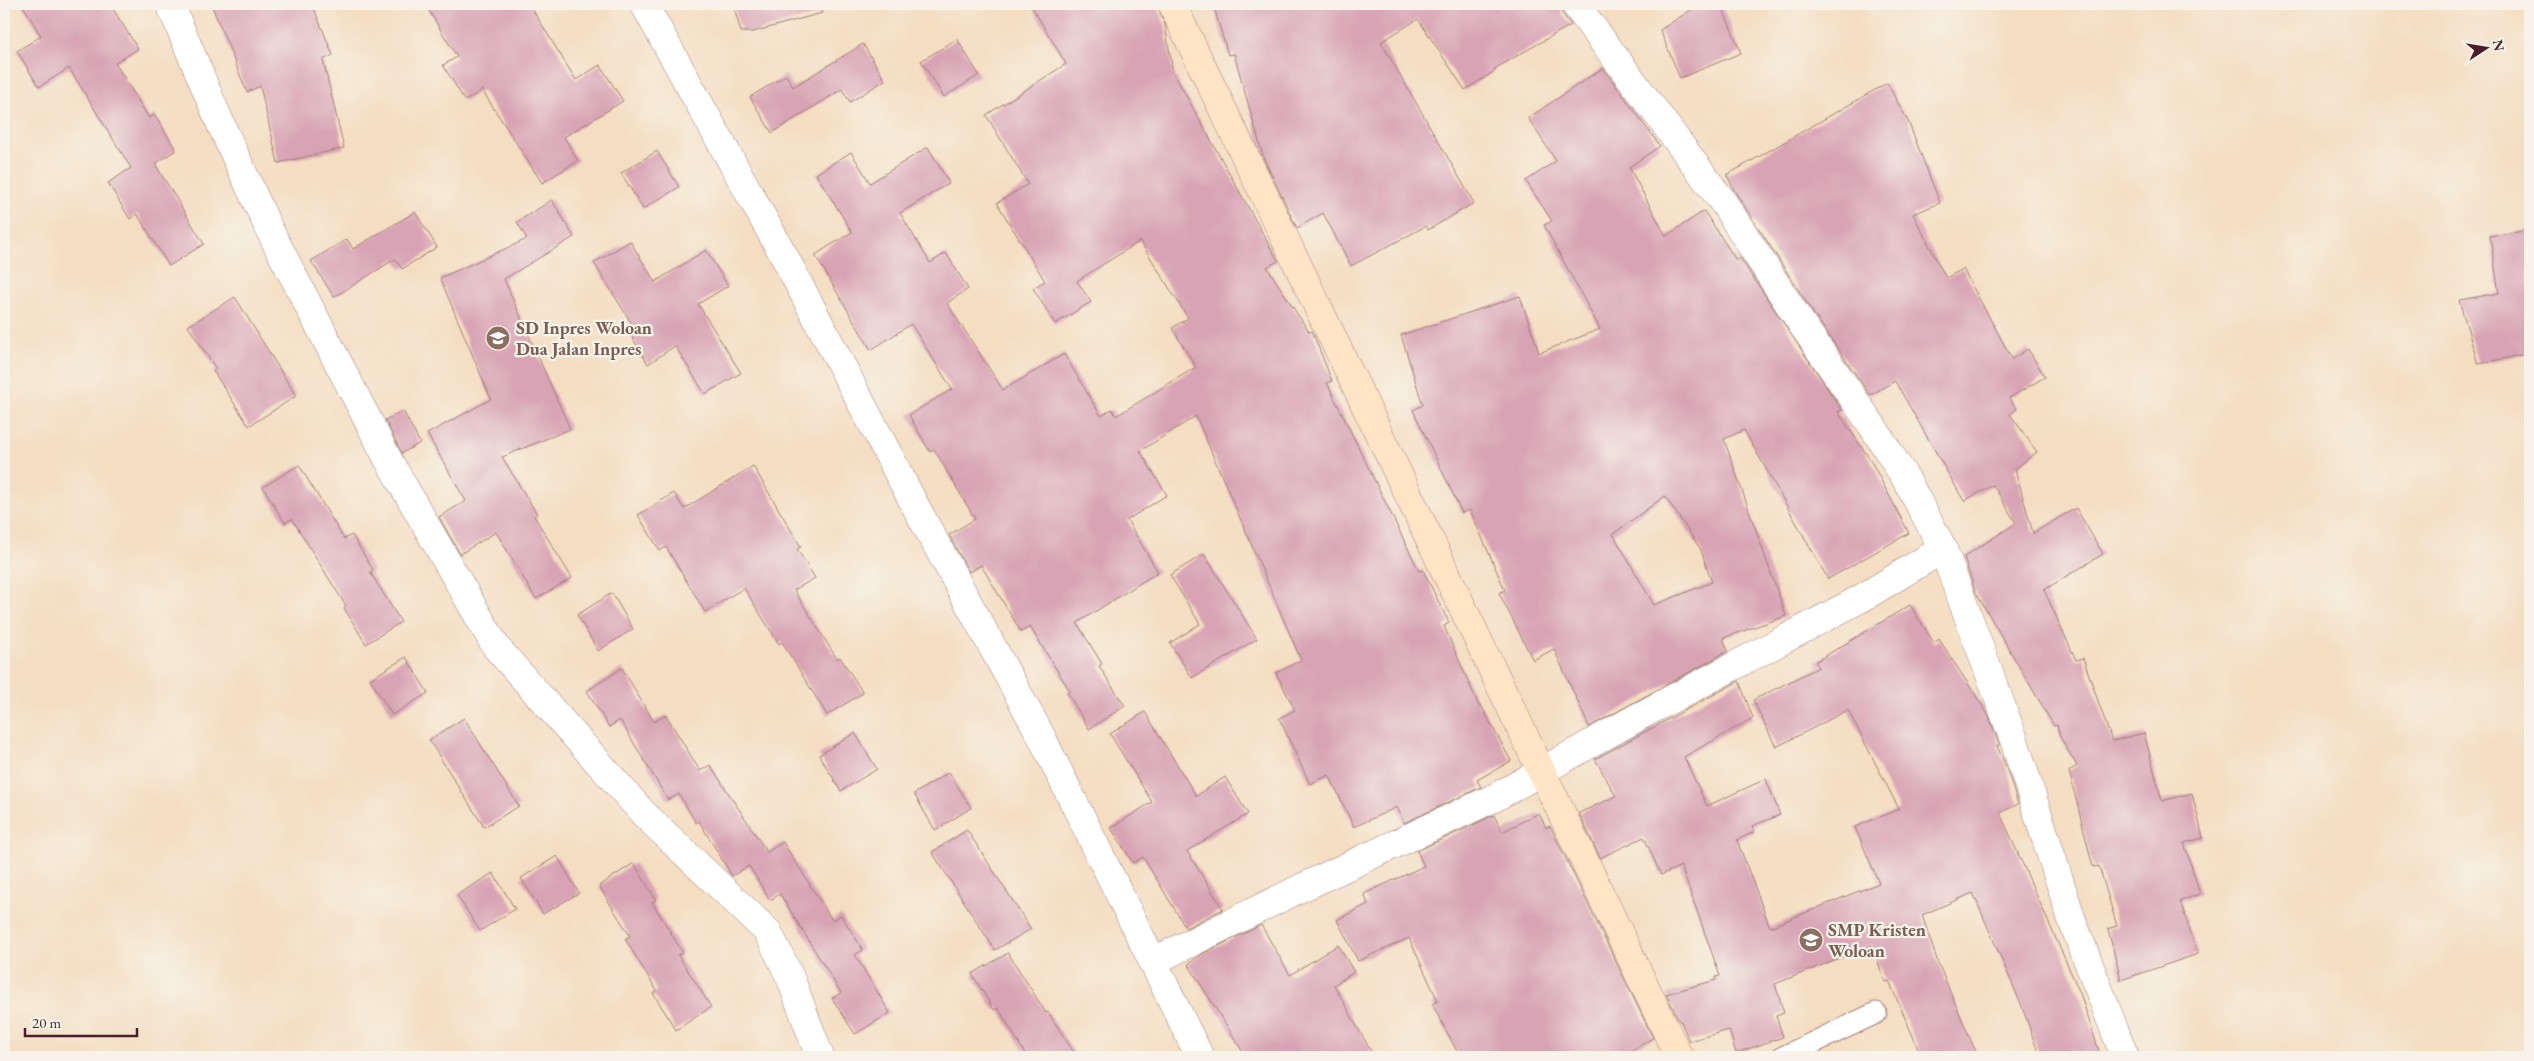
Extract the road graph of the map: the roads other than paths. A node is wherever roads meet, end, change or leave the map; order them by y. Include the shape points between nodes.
1 (170, 4) edge
2 (644, 4) edge
3 (1172, 4) edge
4 (1575, 4) edge
5 (1943, 549) junction
6 (1542, 771) junction
7 (1152, 962) junction
8 (1876, 1013) dead end
9 (820, 1057) edge
10 (1200, 1057) edge
11 (1679, 1057) edge
12 (1784, 1057) edge
13 (2125, 1057) edge

1 - 9 street via 269,229 389,461 496,647 644,814 768,932 790,977
2 - 7 street via 783,254 1039,732
3 - 6 main road
4 - 5 street via 1723,202 1906,479
5 - 6 street via 1860,599
5 - 13 street via 2013,737 2073,923
6 - 7 street via 1456,818 1391,846
6 - 11 main road
7 - 10 street
8 - 12 lane

